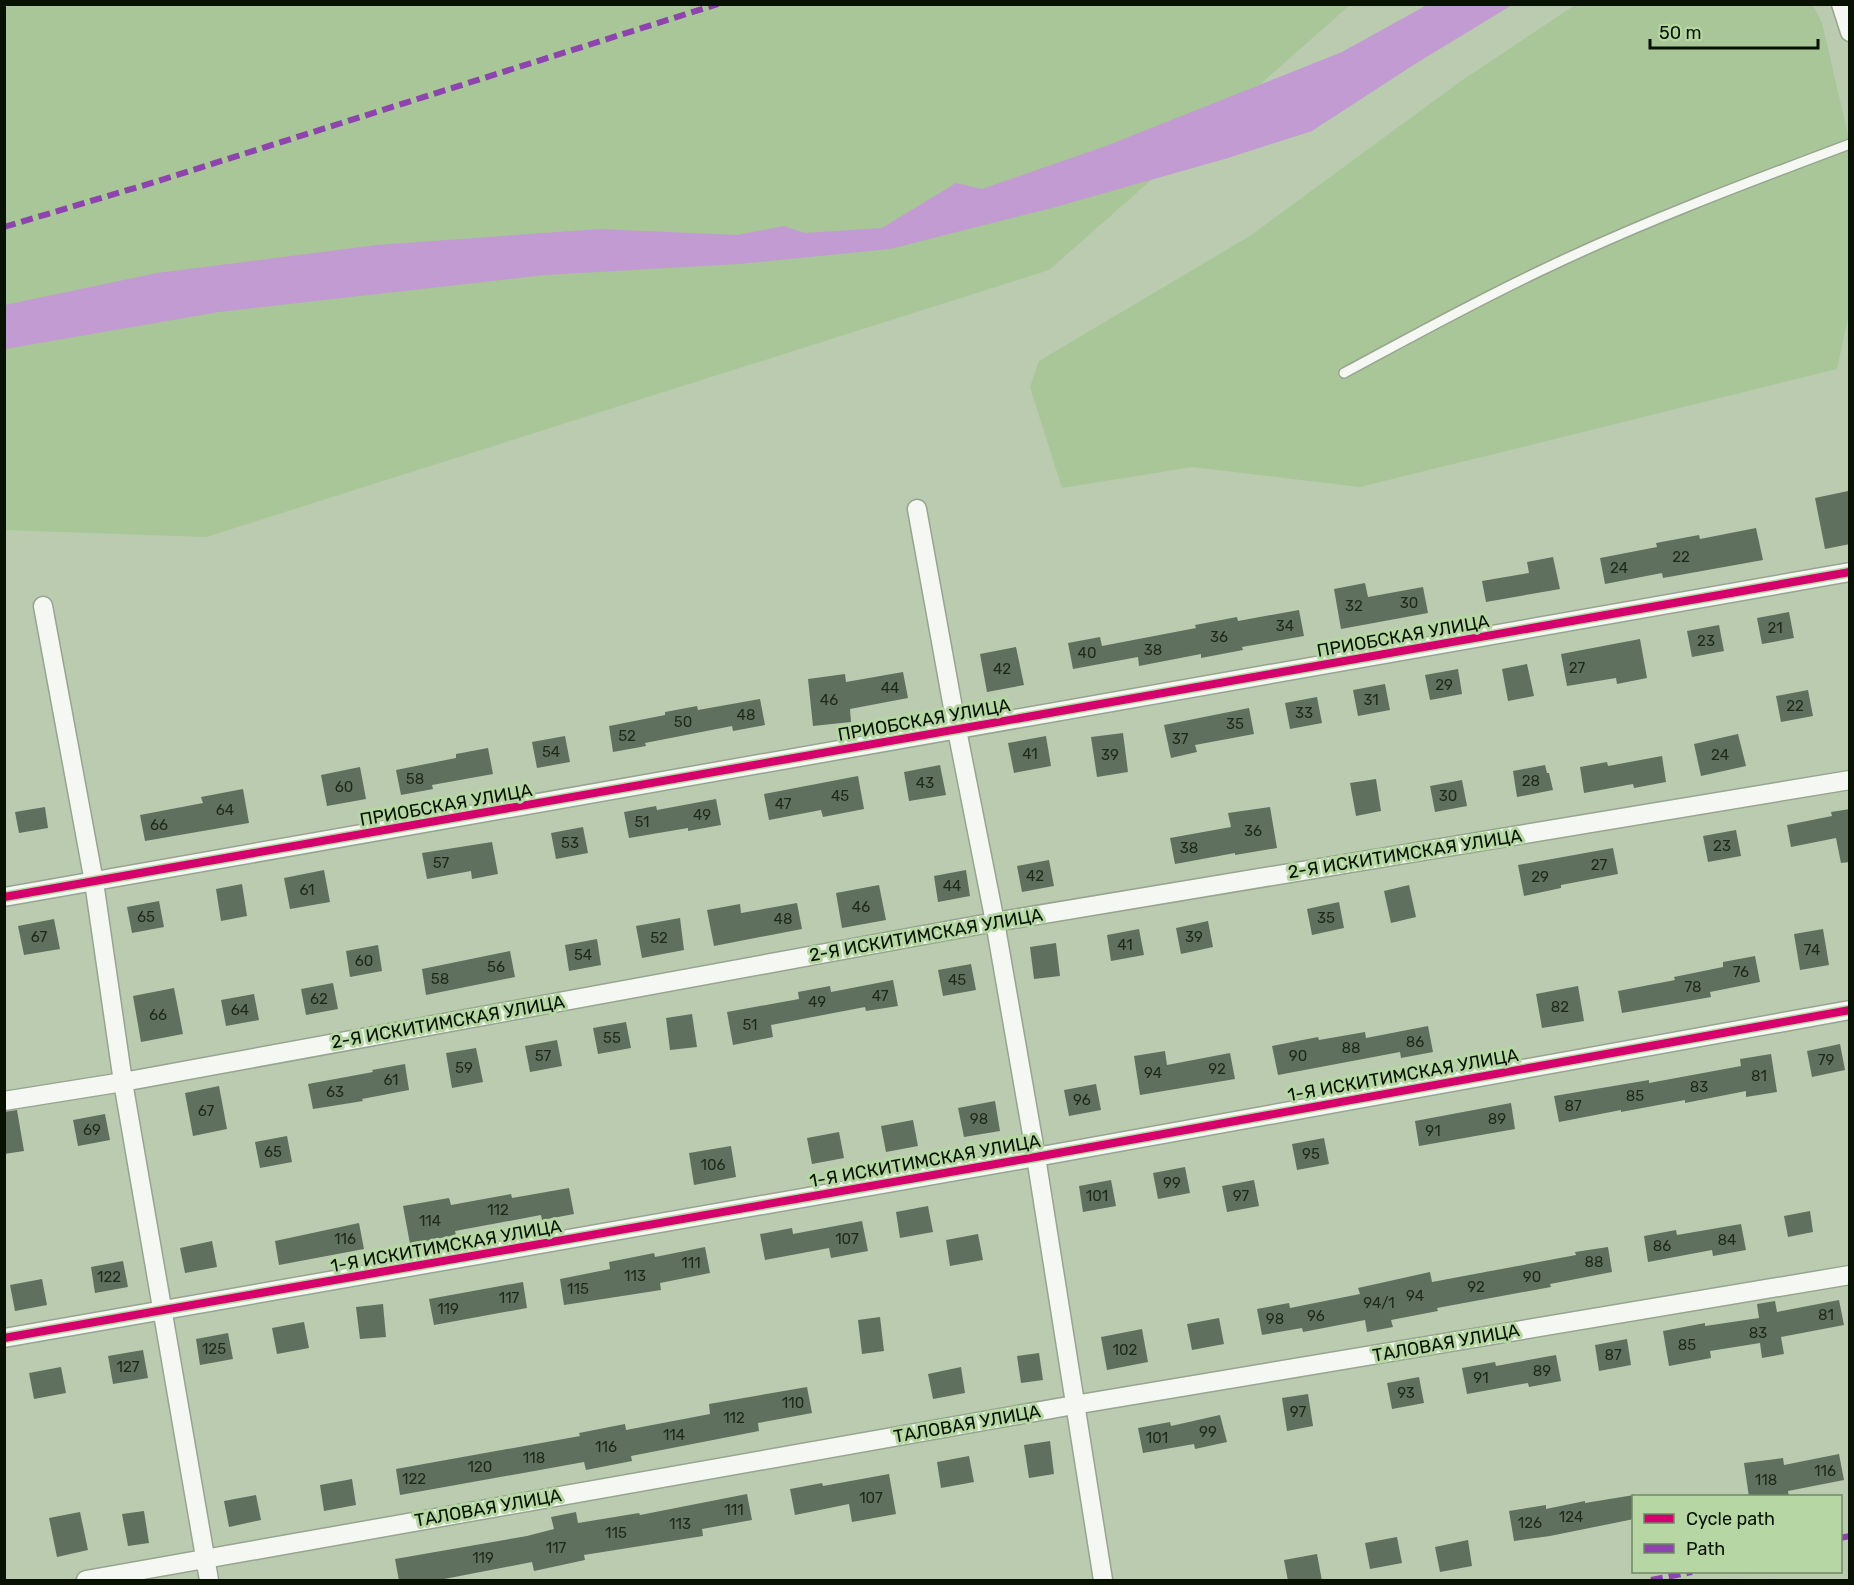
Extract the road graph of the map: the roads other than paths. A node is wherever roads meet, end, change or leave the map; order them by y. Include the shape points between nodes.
1 (1841, 4) edge
2 (1850, 32) edge
3 (1850, 144) edge
4 (1344, 373) dead end
5 (917, 509) dead end
6 (1850, 572) edge
7 (43, 606) dead end
8 (957, 730) junction
9 (1850, 780) edge
10 (94, 882) junction
11 (4, 897) edge
12 (995, 922) junction
13 (1850, 1010) edge
14 (123, 1082) junction
15 (4, 1101) edge
16 (1036, 1157) junction
17 (1850, 1275) edge
18 (163, 1311) junction
19 (4, 1338) edge
20 (1074, 1405) junction
21 (205, 1558) junction
22 (86, 1581) edge
23 (209, 1581) edge
24 (1103, 1581) edge

1 - 2 street
3 - 4 lane via 1705,199 1543,269
5 - 8 street
6 - 8 street, ПРИОБСКАЯ УЛИЦА
7 - 10 street
8 - 10 street, ПРИОБСКАЯ УЛИЦА
8 - 12 street
9 - 12 street, 2-Я ИСКИТИМСКАЯ УЛИЦА
10 - 11 street, ПРИОБСКАЯ УЛИЦА
10 - 14 street
12 - 14 street, 2-Я ИСКИТИМСКАЯ УЛИЦА
12 - 16 street
13 - 16 street, 1-Я ИСКИТИМСКАЯ УЛИЦА
14 - 15 street, 2-Я ИСКИТИМСКАЯ УЛИЦА
14 - 18 street
16 - 18 street, 1-Я ИСКИТИМСКАЯ УЛИЦА
16 - 20 street
17 - 20 street, ТАЛОВАЯ УЛИЦА
18 - 19 street, 1-Я ИСКИТИМСКАЯ УЛИЦА
18 - 21 street
20 - 21 street, ТАЛОВАЯ УЛИЦА
20 - 24 street
21 - 22 street, ТАЛОВАЯ УЛИЦА
21 - 23 street

